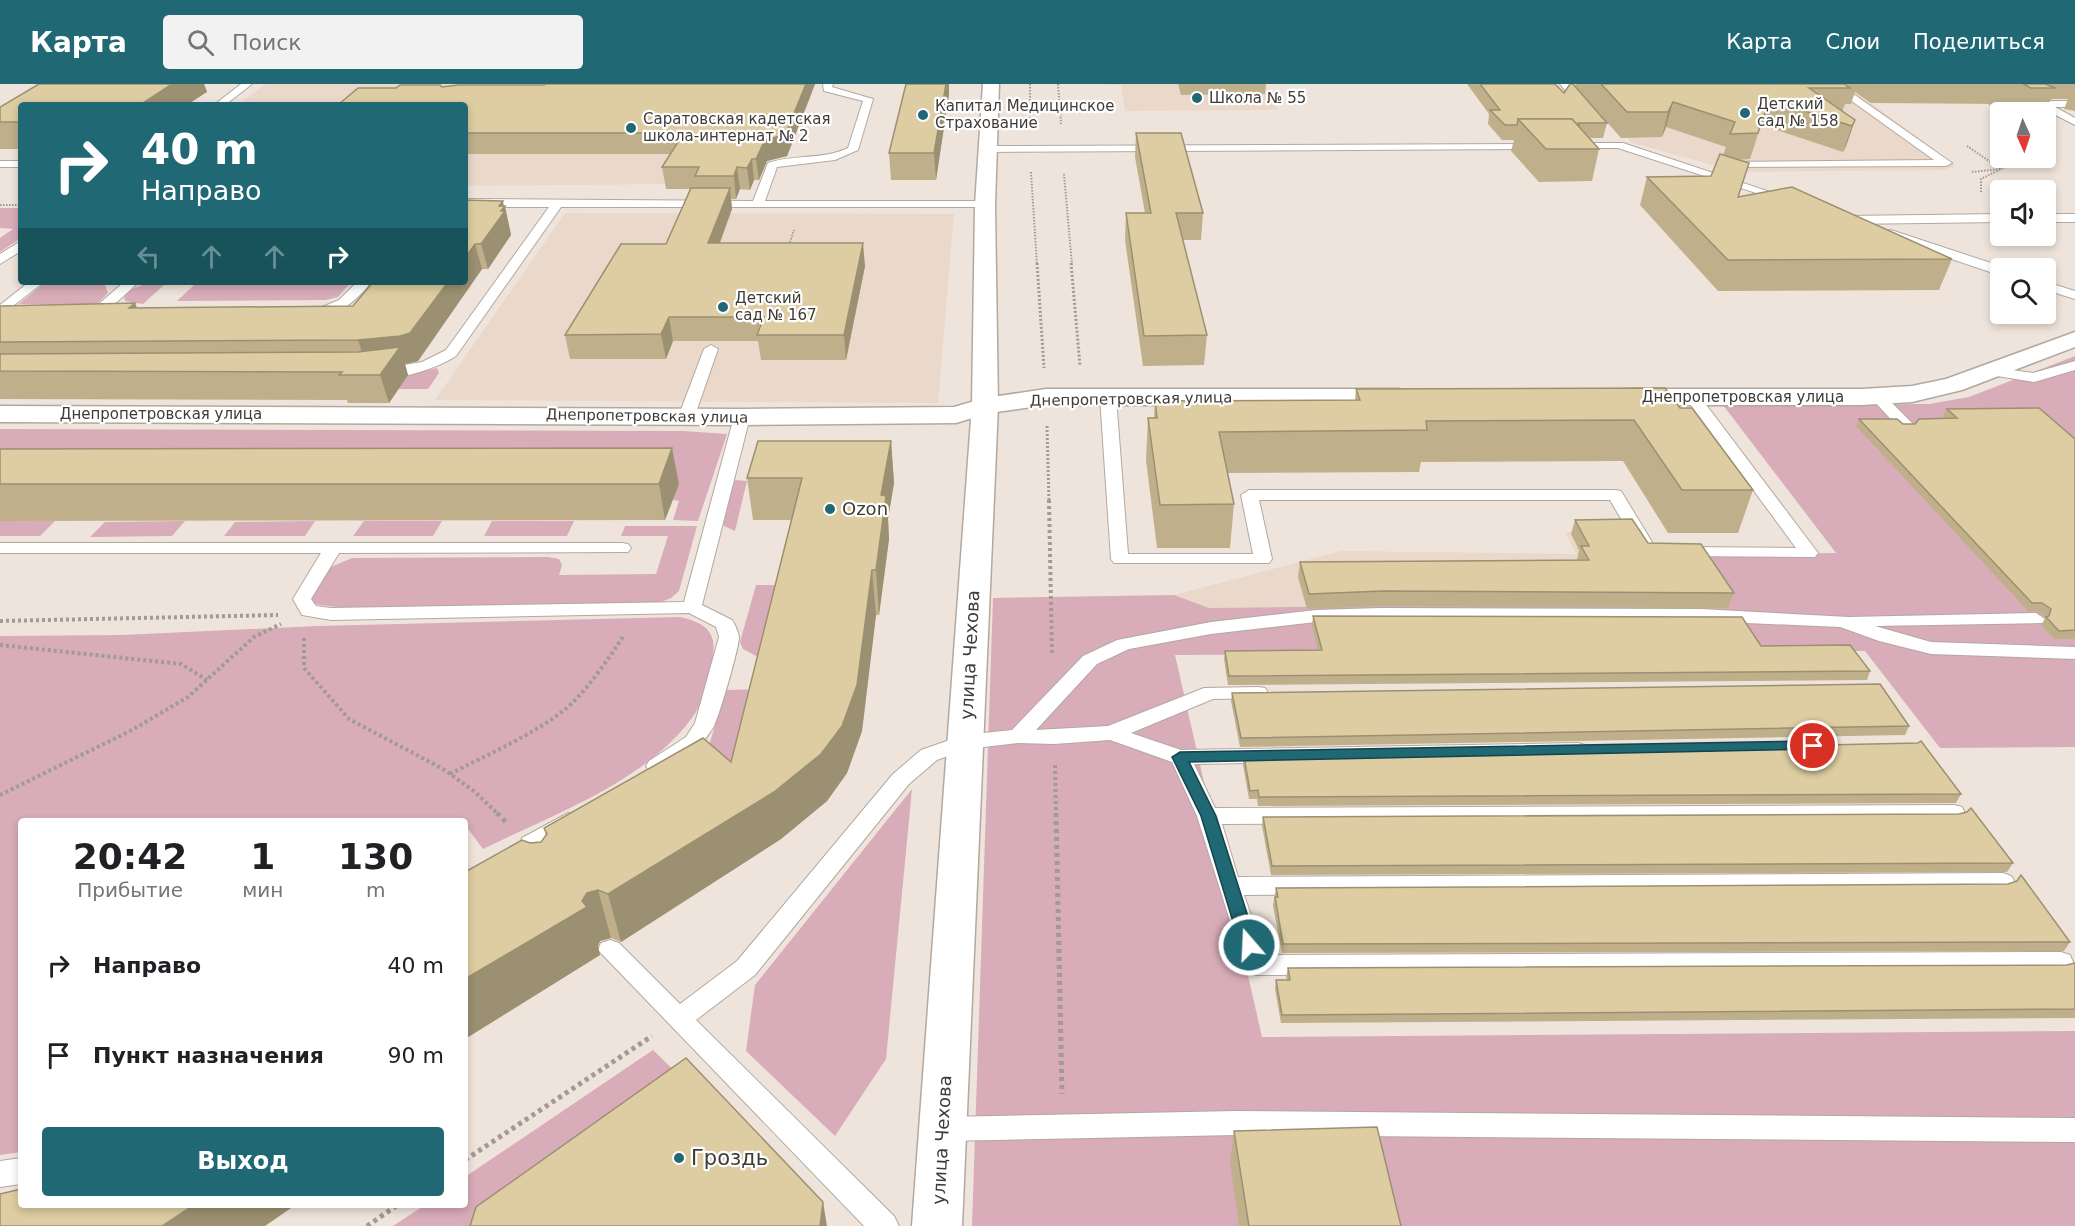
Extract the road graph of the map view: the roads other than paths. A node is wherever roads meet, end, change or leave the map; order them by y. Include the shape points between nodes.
1 (247, 84) edge
2 (828, 84) edge
3 (991, 84) edge
4 (1565, 84) edge
5 (1833, 84) edge
6 (1977, 98) road end
7 (223, 102) edge
8 (2035, 102) edge
9 (2056, 104) edge
10 (2075, 104) edge
11 (2056, 112) edge
12 (1596, 119) edge
13 (2075, 122) edge
14 (988, 149) junction
15 (0, 164) edge
16 (18, 164) edge
17 (1696, 170) junction
18 (468, 203) edge
19 (558, 203) junction
20 (758, 203) junction
21 (986, 205) junction
22 (1805, 206) edge
23 (1990, 218) edge
24 (2056, 218) edge
25 (2075, 218) edge
26 (18, 248) edge
27 (0, 260) edge
28 (1990, 267) edge
29 (33, 285) edge
30 (128, 285) edge
31 (362, 285) edge
32 (2056, 289) edge
33 (2075, 295) edge
34 (0, 312) edge
35 (306, 312) edge
36 (21, 313) edge
37 (120, 313) edge
38 (2075, 339) edge
39 (711, 349) edge
40 (2075, 365) edge
41 (1991, 371) junction
42 (367, 374) edge
43 (1877, 396) junction
44 (1095, 397) junction
45 (1424, 397) edge
46 (1600, 397) edge
47 (1693, 397) junction
48 (985, 406) junction
49 (0, 414) edge
50 (687, 415) junction
51 (742, 417) junction
52 (1906, 426) edge
53 (334, 547) junction
54 (0, 548) edge
55 (622, 548) dead end
56 (692, 607) junction
57 (2036, 619) dead end
58 (1843, 621) junction
59 (2075, 653) edge
60 (1282, 693) edge
61 (1111, 733) junction
62 (1018, 736) junction
63 (964, 742) junction
64 (1597, 749) edge
65 (1180, 757) junction
66 (641, 776) edge
67 (580, 813) edge
68 (1954, 813) edge
69 (1208, 816) junction
70 (547, 882) edge
71 (2002, 882) edge
72 (1229, 886) junction
73 (610, 950) dead end
74 (2061, 962) dead end
75 (678, 1018) junction
76 (942, 1129) junction
77 (2075, 1130) edge
78 (18, 1171) edge
79 (0, 1174) edge
80 (884, 1226) edge
81 (937, 1226) edge

1 - 7 lane
2 - 20 lane via 827,88 834,92 868,99 853,150 772,165
3 - 14 street, улица Чехова
4 - 12 lane
5 - 17 lane via 1946,163 1715,165
6 - 8 lane via 2017,97
9 - 10 lane
11 - 13 lane
14 - 17 lane via 1554,146 1615,141
14 - 21 street, улица Чехова
15 - 16 lane
17 - 22 lane
18 - 19 lane
19 - 20 lane
19 - 42 lane via 451,353 410,369
20 - 21 lane
21 - 48 street, улица Чехова
23 - 28 lane via 1843,219
24 - 25 lane
26 - 27 lane
29 - 34 lane
30 - 37 lane via 91,313
31 - 35 lane via 338,309
32 - 33 lane
34 - 36 lane
38 - 41 street, Днепропетровская улица
39 - 50 lane
40 - 41 lane via 2034,378
41 - 43 street, Днепропетровская улица via 1922,392
43 - 47 street, Днепропетровская улица
43 - 52 lane
44 - 45 street, Днепропетровская улица
44 - 47 lane via 1120,559 1263,560 1249,495 1615,495 1649,552 1809,553
44 - 48 street, Днепропетровская улица via 1046,397
46 - 47 street, Днепропетровская улица
48 - 51 street, Днепропетровская улица via 956,415
48 - 63 street, улица Чехова
49 - 50 street, Днепропетровская улица
50 - 51 street, Днепропетровская улица
51 - 56 lane
53 - 54 lane
53 - 55 lane
53 - 56 lane via 302,599 309,611 331,614
56 - 66 lane via 724,624 729,637 705,724 693,742
57 - 58 lane
58 - 59 lane via 1931,648
58 - 62 lane via 1701,615 1380,614 1211,627 1124,644 1090,660
60 - 61 lane via 1211,693
61 - 62 lane
61 - 65 lane
62 - 63 lane
63 - 75 lane via 929,754 901,779 746,968
63 - 76 street, улица Чехова
64 - 65 lane
65 - 69 lane
67 - 70 lane via 523,857
68 - 69 lane
69 - 72 lane
71 - 72 lane
72 - 74 lane via 1256,965
73 - 75 lane
75 - 80 lane
76 - 77 lane via 1248,1123
76 - 81 street, улица Чехова
78 - 79 lane

